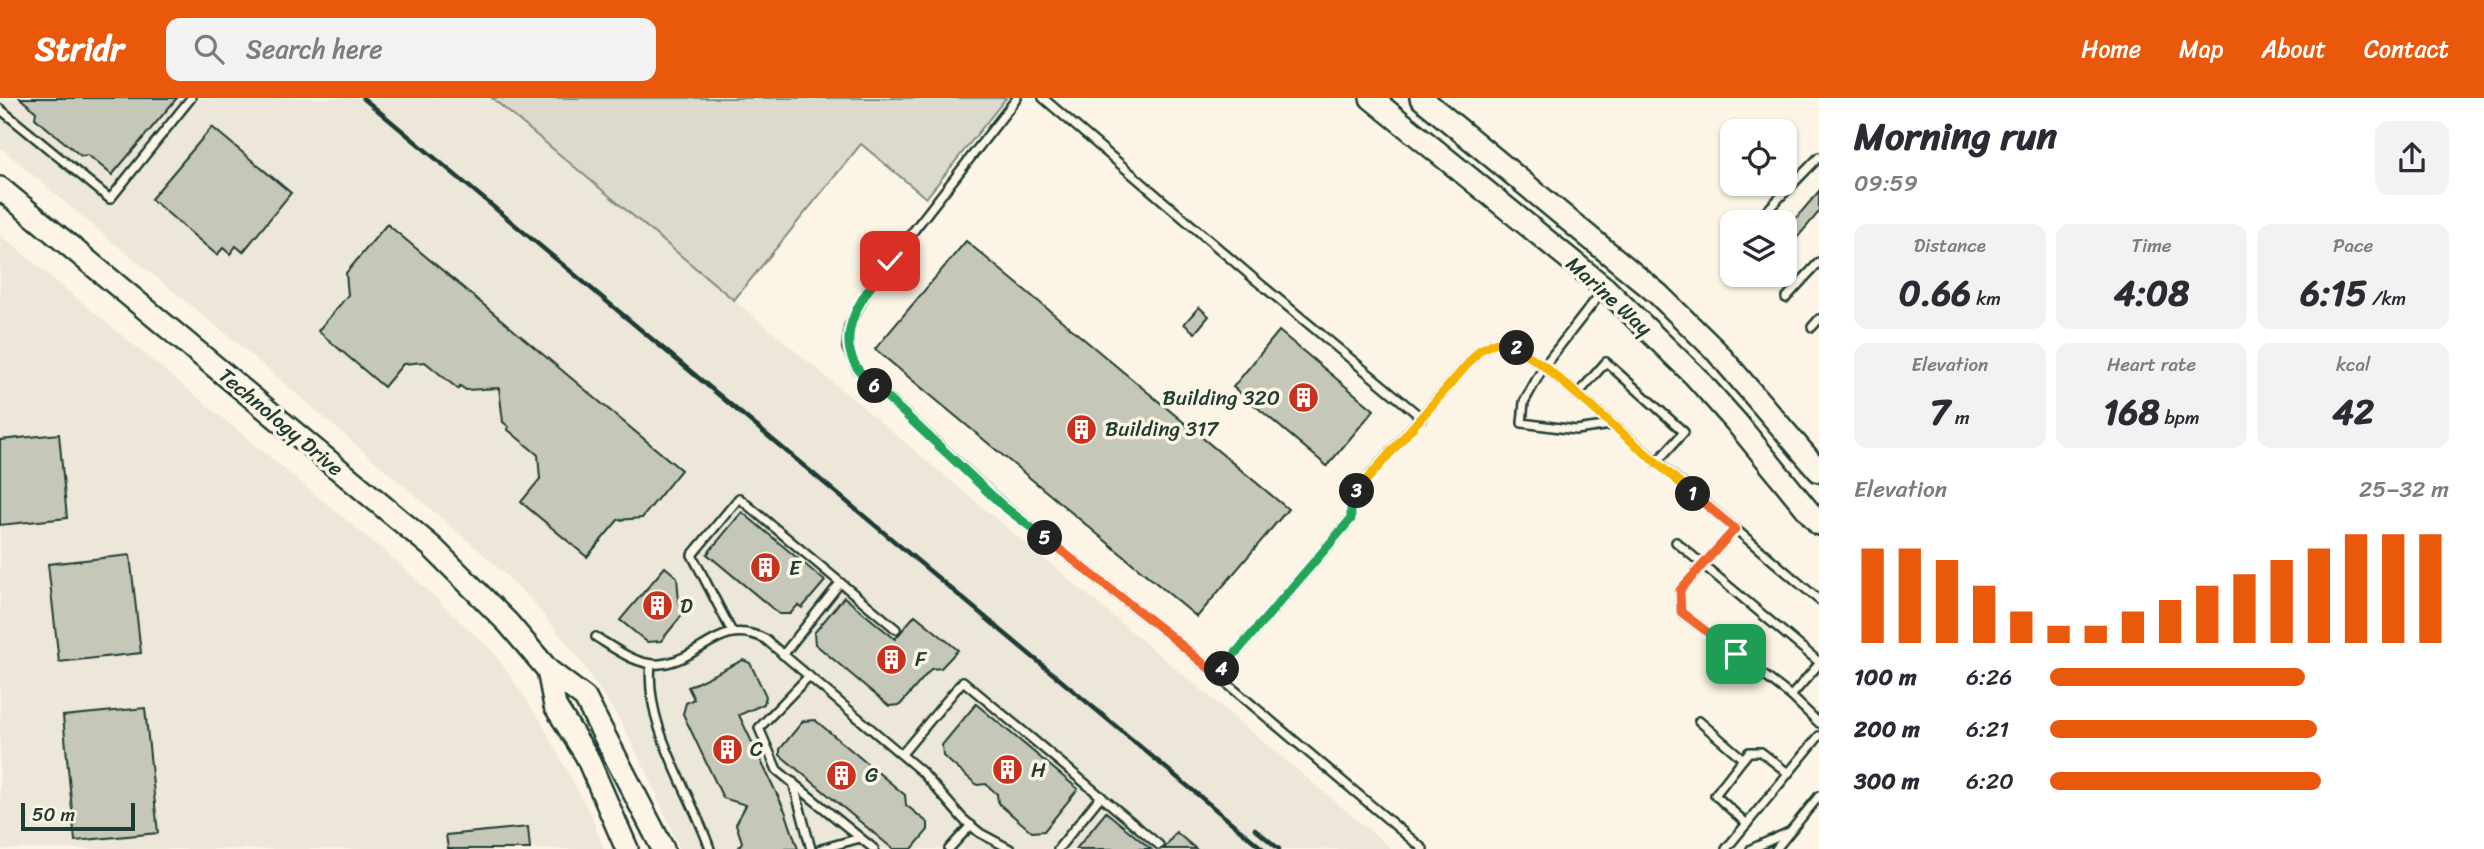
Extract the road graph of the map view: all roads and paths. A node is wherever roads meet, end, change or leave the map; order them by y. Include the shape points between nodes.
1 (191, 98) edge
2 (1017, 98) edge
3 (1043, 98) edge
4 (1371, 98) edge
5 (1420, 98) edge
6 (0, 109) edge
7 (1819, 157) edge
8 (0, 188) edge
9 (1768, 210) edge
10 (1819, 262) edge
11 (1605, 288) junction
12 (1786, 298) dead end
13 (1819, 319) edge
14 (1812, 327) dead end
15 (1544, 366) junction
16 (1577, 395) junction
17 (1422, 418) junction
18 (1611, 425) junction
19 (1656, 463) junction
20 (1819, 471) edge
21 (1819, 524) edge
22 (1735, 529) junction
23 (1676, 542) dead end
24 (1704, 565) junction
25 (840, 583) junction
26 (1819, 600) edge
27 (896, 629) dead end
28 (732, 632) junction
29 (596, 637) dead end
30 (783, 654) junction
31 (1819, 663) edge
32 (651, 664) junction
33 (548, 670) junction
34 (1217, 675) junction
35 (809, 676) junction
36 (1791, 696) junction
37 (1699, 720) dead end
38 (1819, 723) edge
39 (1819, 736) edge
40 (902, 754) junction
41 (1743, 759) junction
42 (1788, 773) junction
43 (793, 782) junction
44 (1101, 796) junction
45 (1818, 801) edge
46 (1747, 824) junction
47 (971, 825) junction
48 (1790, 832) junction
49 (860, 838) junction
50 (1159, 845) dead end
51 (627, 849) edge
52 (663, 849) edge
53 (710, 849) edge
54 (811, 849) edge
55 (821, 849) edge
56 (874, 849) edge
57 (949, 849) edge
58 (1010, 849) edge
59 (1058, 849) edge
60 (1423, 849) edge
61 (1726, 849) edge
62 (1751, 849) edge
63 (1776, 849) edge

1 - 6 lane via 110,200
2 - 34 lane via 869,288 849,326 847,348 857,369 1003,506
3 - 17 lane
4 - 11 main road, Marine Way
5 - 20 main road, Marine Way via 1658,294 1716,351
7 - 9 lane
8 - 33 main road, Technology Drive via 432,547
10 - 12 lane
11 - 15 lane
11 - 21 main road, Marine Way via 1695,376
13 - 14 lane
15 - 16 lane
15 - 17 lane via 1513,345 1496,342 1480,350
15 - 18 lane via 1524,402 1522,423 1576,430
16 - 18 lane
16 - 19 lane via 1606,362 1684,432
17 - 34 lane via 1351,497 1351,519
18 - 19 lane
19 - 22 lane
22 - 24 lane
22 - 26 lane
23 - 24 lane
24 - 31 lane
24 - 36 lane via 1680,590 1681,612
25 - 27 lane
25 - 28 lane via 739,498 692,555
25 - 30 lane
28 - 30 lane via 754,634
28 - 32 lane via 679,658
29 - 32 lane
30 - 35 lane
31 - 36 lane
32 - 53 lane via 653,708
33 - 51 main road, Technology Drive via 555,706 586,755
33 - 52 main road, Technology Drive via 585,698
34 - 60 lane
35 - 40 lane
35 - 43 lane via 759,728 777,770
36 - 38 lane
37 - 41 lane
39 - 42 lane
40 - 44 lane via 963,681
40 - 47 lane
41 - 42 lane via 1749,752 1760,752
41 - 46 lane via 1715,795
42 - 46 lane
43 - 49 lane
43 - 54 lane
44 - 50 lane
44 - 59 lane
45 - 48 lane
46 - 61 lane
47 - 57 lane
47 - 58 lane
48 - 62 lane
48 - 63 lane
49 - 55 lane
49 - 56 lane

